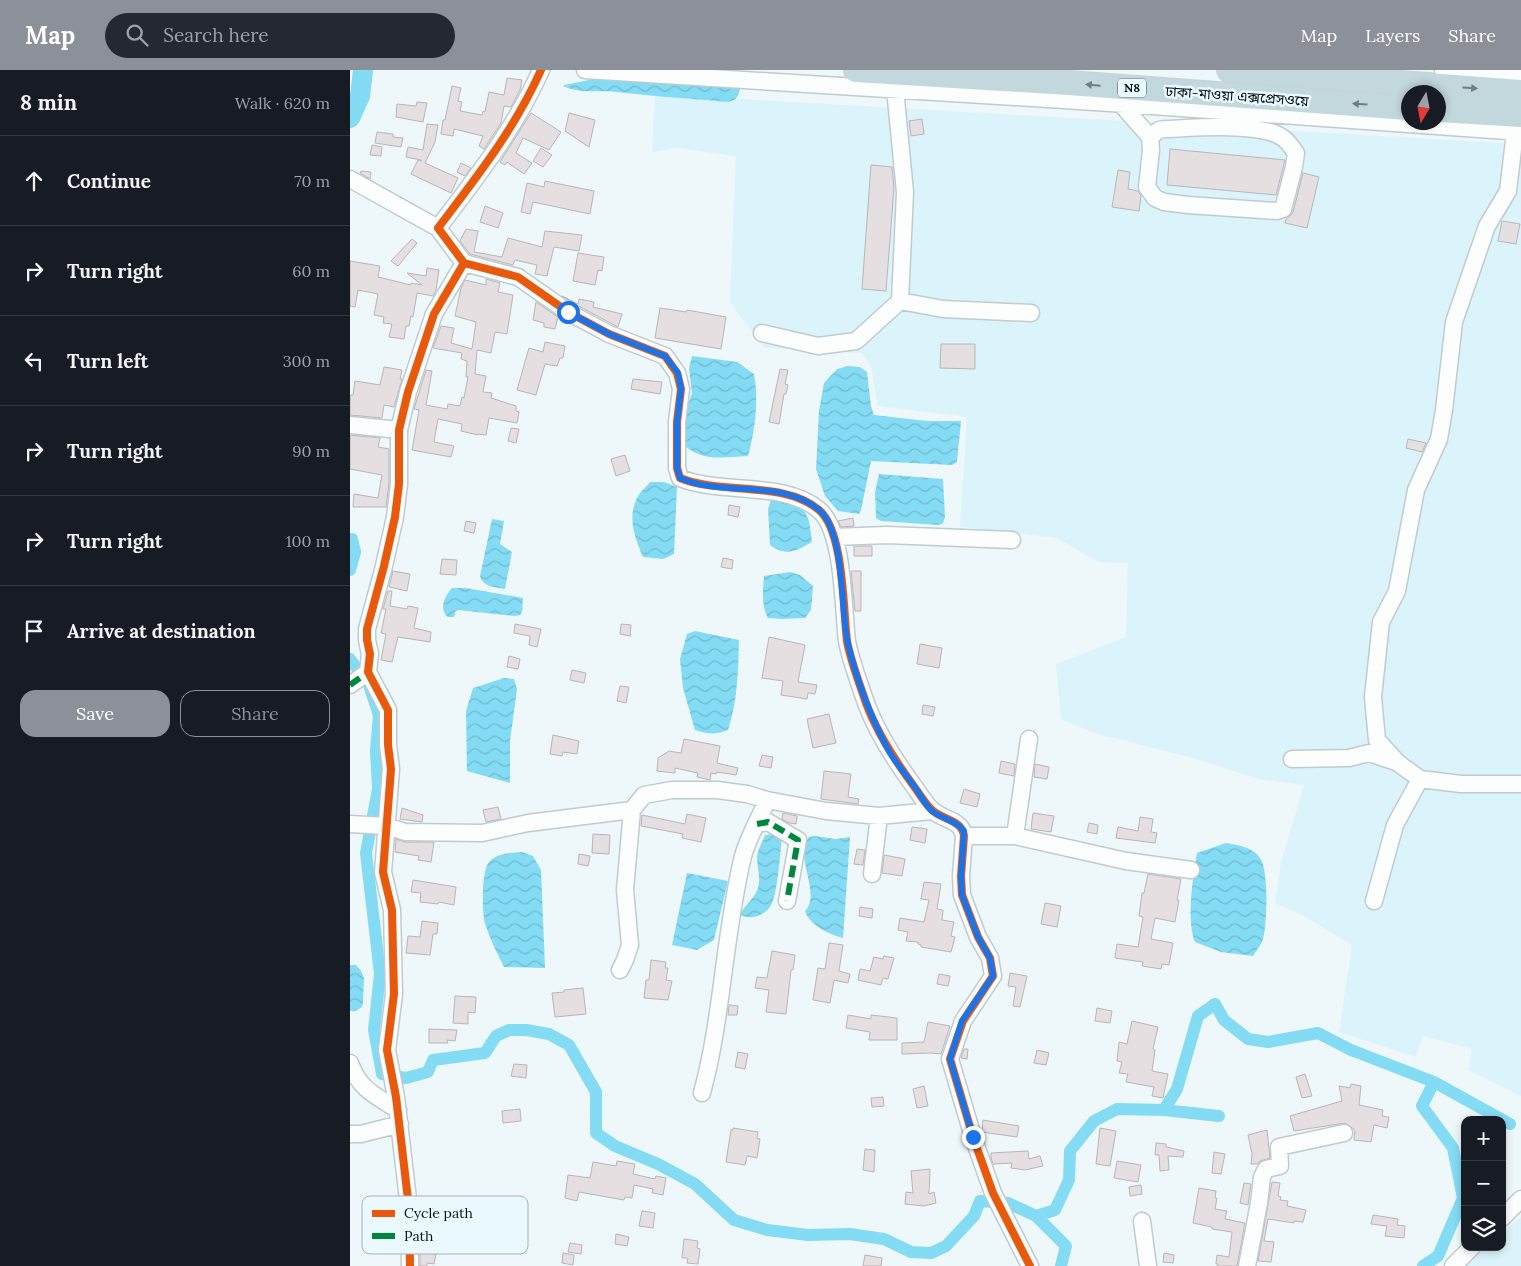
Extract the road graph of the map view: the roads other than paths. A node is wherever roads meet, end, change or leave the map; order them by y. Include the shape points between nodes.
1 (541, 70) edge
2 (585, 70) edge
3 (856, 70) edge
4 (1229, 70) edge
5 (1443, 70) edge
6 (1521, 74) edge
7 (895, 89) junction
8 (1521, 92) edge
9 (1121, 104) junction
10 (1401, 107) edge
11 (1446, 111) edge
12 (1516, 123) edge
13 (1150, 137) junction
14 (350, 179) edge
15 (438, 228) junction
16 (464, 263) junction
17 (900, 301) junction
18 (1031, 313) dead end
19 (762, 333) dead end
20 (350, 425) edge
21 (399, 430) junction
22 (834, 537) junction
23 (1012, 540) dead end
24 (368, 672) junction
25 (351, 684) edge
26 (1029, 739) dead end
27 (1292, 759) dead end
28 (1398, 763) junction
29 (1420, 780) junction
30 (1521, 784) edge
31 (767, 800) junction
32 (632, 810) junction
33 (932, 811) junction
34 (879, 816) junction
35 (354, 824) edge
36 (757, 824) junction
37 (387, 826) junction
38 (964, 836) junction
39 (1014, 836) junction
40 (1191, 870) dead end
41 (872, 874) dead end
42 (787, 901) dead end
43 (1374, 901) dead end
44 (620, 970) dead end
45 (350, 1063) edge
46 (702, 1093) dead end
47 (398, 1110) junction
48 (1344, 1133) dead end
49 (350, 1134) edge
50 (408, 1196) edge
51 (1521, 1199) edge
52 (1506, 1214) edge
53 (1142, 1221) dead end
54 (1468, 1251) edge
55 (1030, 1266) edge
56 (1148, 1266) edge
57 (1246, 1266) edge
58 (1453, 1266) edge

1 - 15 street via 532,91 484,168
2 - 7 street
10 -> 3 highway, ঢাকা-মাওয়া এক্সপ্রেসওয়ে / N8
4 -> 8 highway, ঢাকা-মাওয়া এক্সপ্রেসওয়ে
5 - 6 street
7 - 9 street
7 - 17 street via 906,192
9 - 12 street
9 - 13 street
11 - 12 highway
12 - 28 street via 1508,191 1486,226 1454,322 1439,439 1416,490 1397,592 1381,622 1373,697 1377,740
13 - 13 street via 1147,187 1155,198 1188,205 1277,211 1283,208 1296,153 1283,138 1240,127 1165,129
14 - 15 street
15 - 16 street
16 - 21 street via 434,314
16 - 22 street via 518,276 568,312 609,334 665,356 678,373 681,389 677,422 680,478 697,484 797,497 819,510 830,524
17 - 18 street via 944,309
17 - 19 street via 856,341 818,346
20 - 21 street
21 - 24 street via 395,517 367,629
22 - 23 street
22 - 33 street via 842,577 847,643 867,704 891,754
24 - 25 street
24 - 37 street via 388,710 391,769
26 - 39 street
27 - 28 street via 1349,758 1369,753
28 - 29 street
29 - 30 street
29 - 43 street via 1395,825
31 - 32 street via 717,790 672,790 644,795
31 - 34 street via 826,811
31 - 36 street
32 - 37 street via 528,823 482,833 405,832
32 - 44 street via 626,890 630,945
33 - 34 street
33 - 38 street via 960,825
34 - 41 street
35 - 37 street
36 - 42 street via 768,822 798,840
36 - 46 street via 744,854 728,932 710,1063
37 - 47 street via 383,872 392,910 394,994 387,1050
38 - 39 street
38 - 55 street via 962,895 990,958 993,976 962,1021 950,1059 993,1193
39 - 40 street via 1126,861
45 - 47 street via 358,1081 369,1092
47 - 49 street via 361,1134
47 - 50 street
48 - 57 street via 1279,1147 1280,1166 1266,1169 1262,1177
51 - 52 street
53 - 56 street
54 - 58 street

